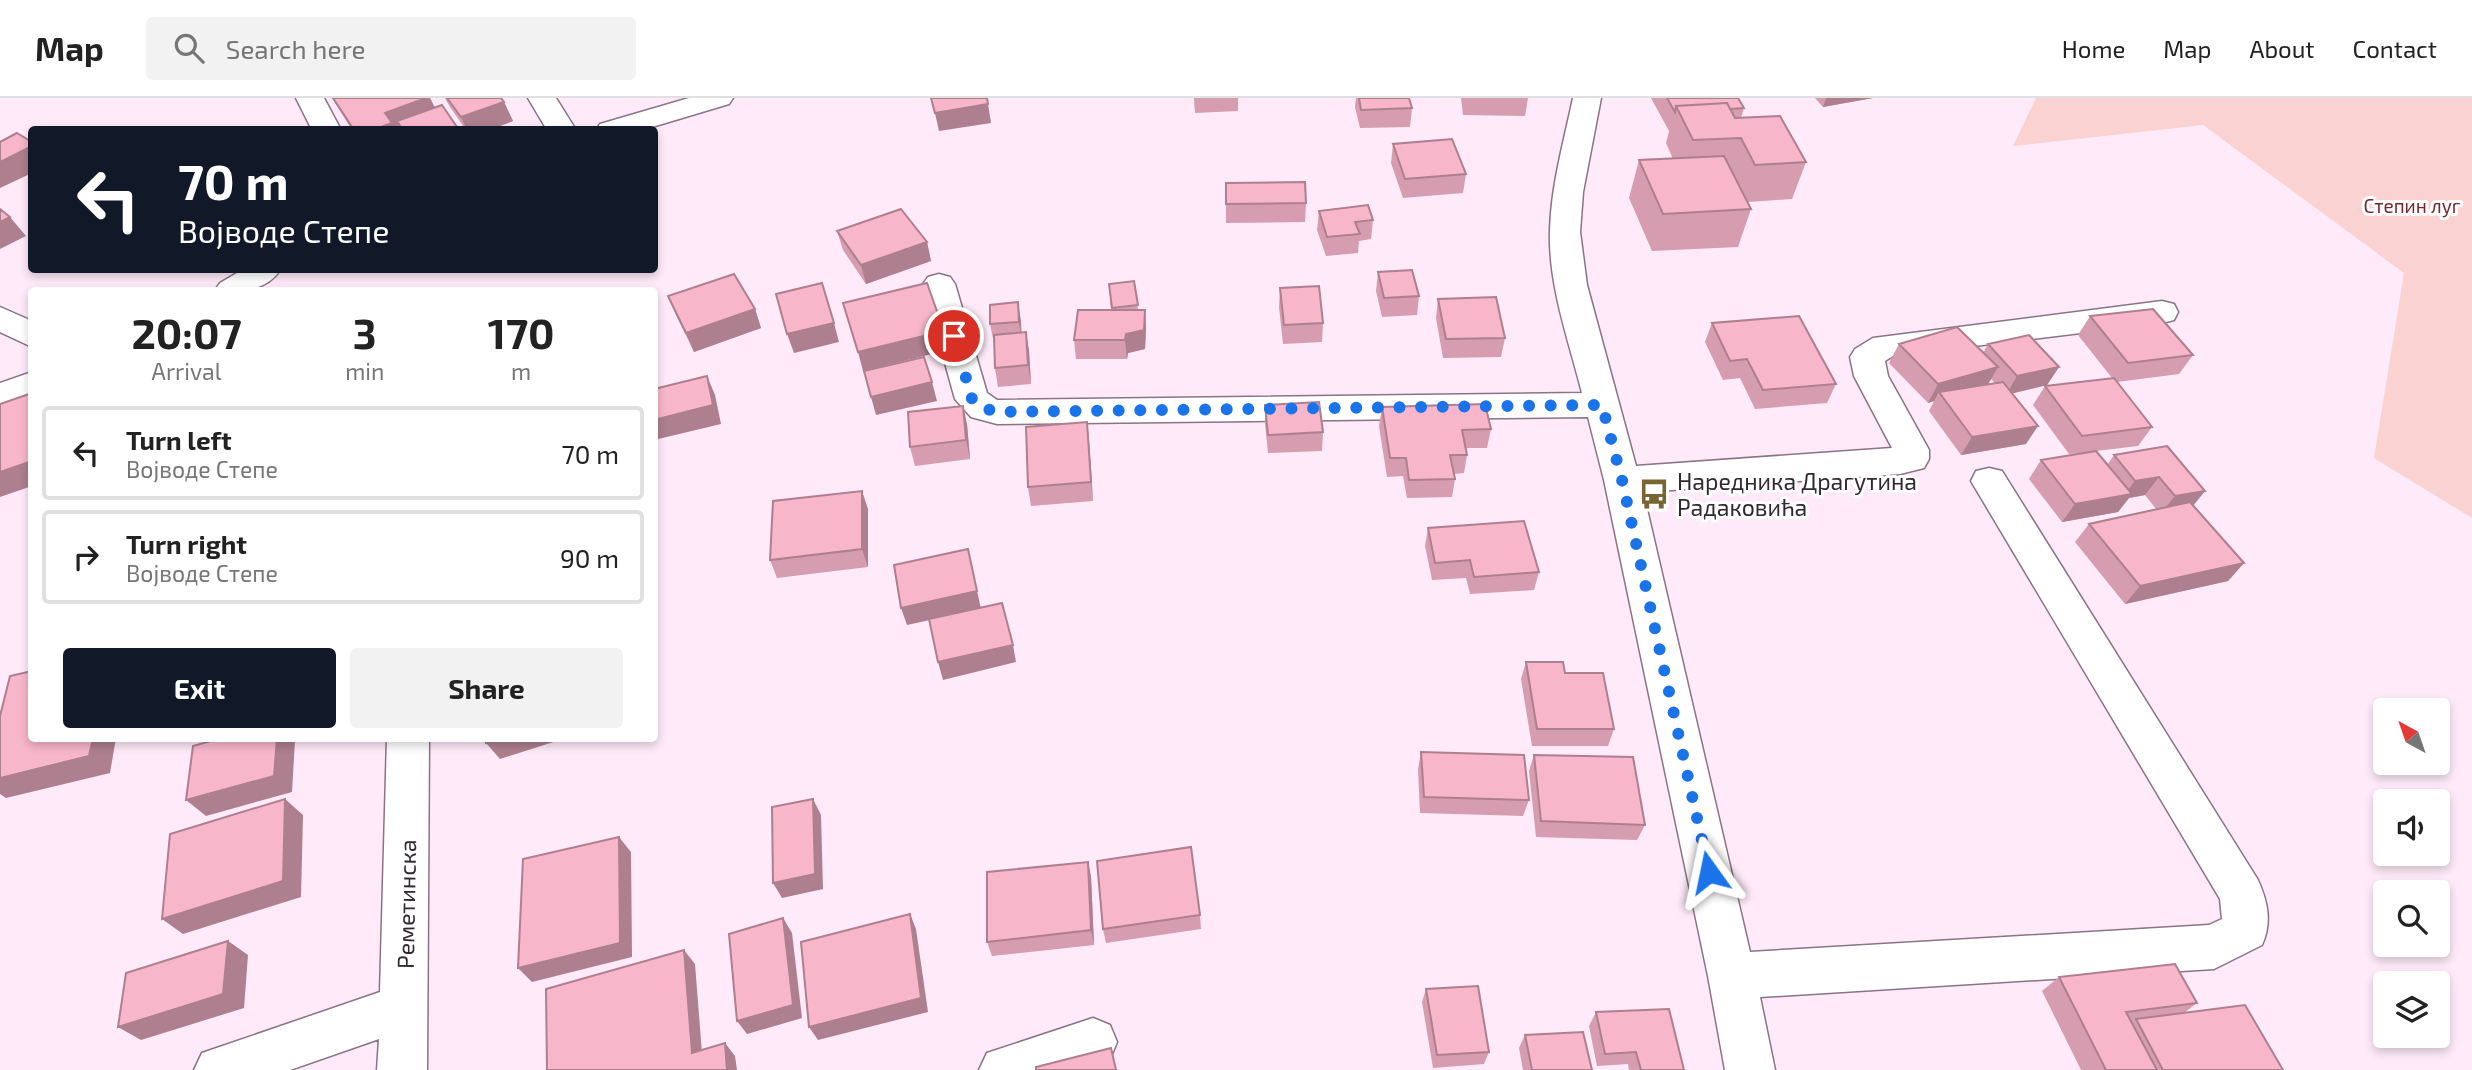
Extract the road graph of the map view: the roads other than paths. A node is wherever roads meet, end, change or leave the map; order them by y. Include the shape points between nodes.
1 (310, 98) edge
2 (542, 98) edge
3 (719, 98) edge
4 (1587, 98) edge
5 (325, 126) edge
6 (560, 126) edge
7 (624, 126) edge
8 (259, 273) edge
9 (939, 284) dead end
10 (236, 287) edge
11 (2162, 312) dead end
12 (0, 318) edge
13 (28, 334) edge
14 (28, 386) edge
15 (0, 396) edge
16 (1602, 405) junction
17 (1622, 480) junction
18 (1989, 481) dead end
19 (408, 742) edge
20 (1732, 976) junction
21 (404, 1007) junction
22 (1093, 1042) dead end
23 (219, 1070) edge
24 (402, 1070) edge
25 (1004, 1070) edge
26 (1750, 1070) edge

1 - 5 street
2 - 6 street
3 - 7 street
4 - 16 street via 1568,192 1565,232 1571,285
8 - 10 street
9 - 16 street via 972,399 997,412
11 - 17 street via 1885,345 1867,357 1871,376 1911,450 1910,458
12 - 13 street
14 - 15 street
16 - 17 street
17 - 20 street
18 - 20 street via 2242,895 2246,930 2214,947
19 - 21 street, Реметинска
20 - 26 street
21 - 23 street
21 - 24 street, Реметинска
22 - 25 street

